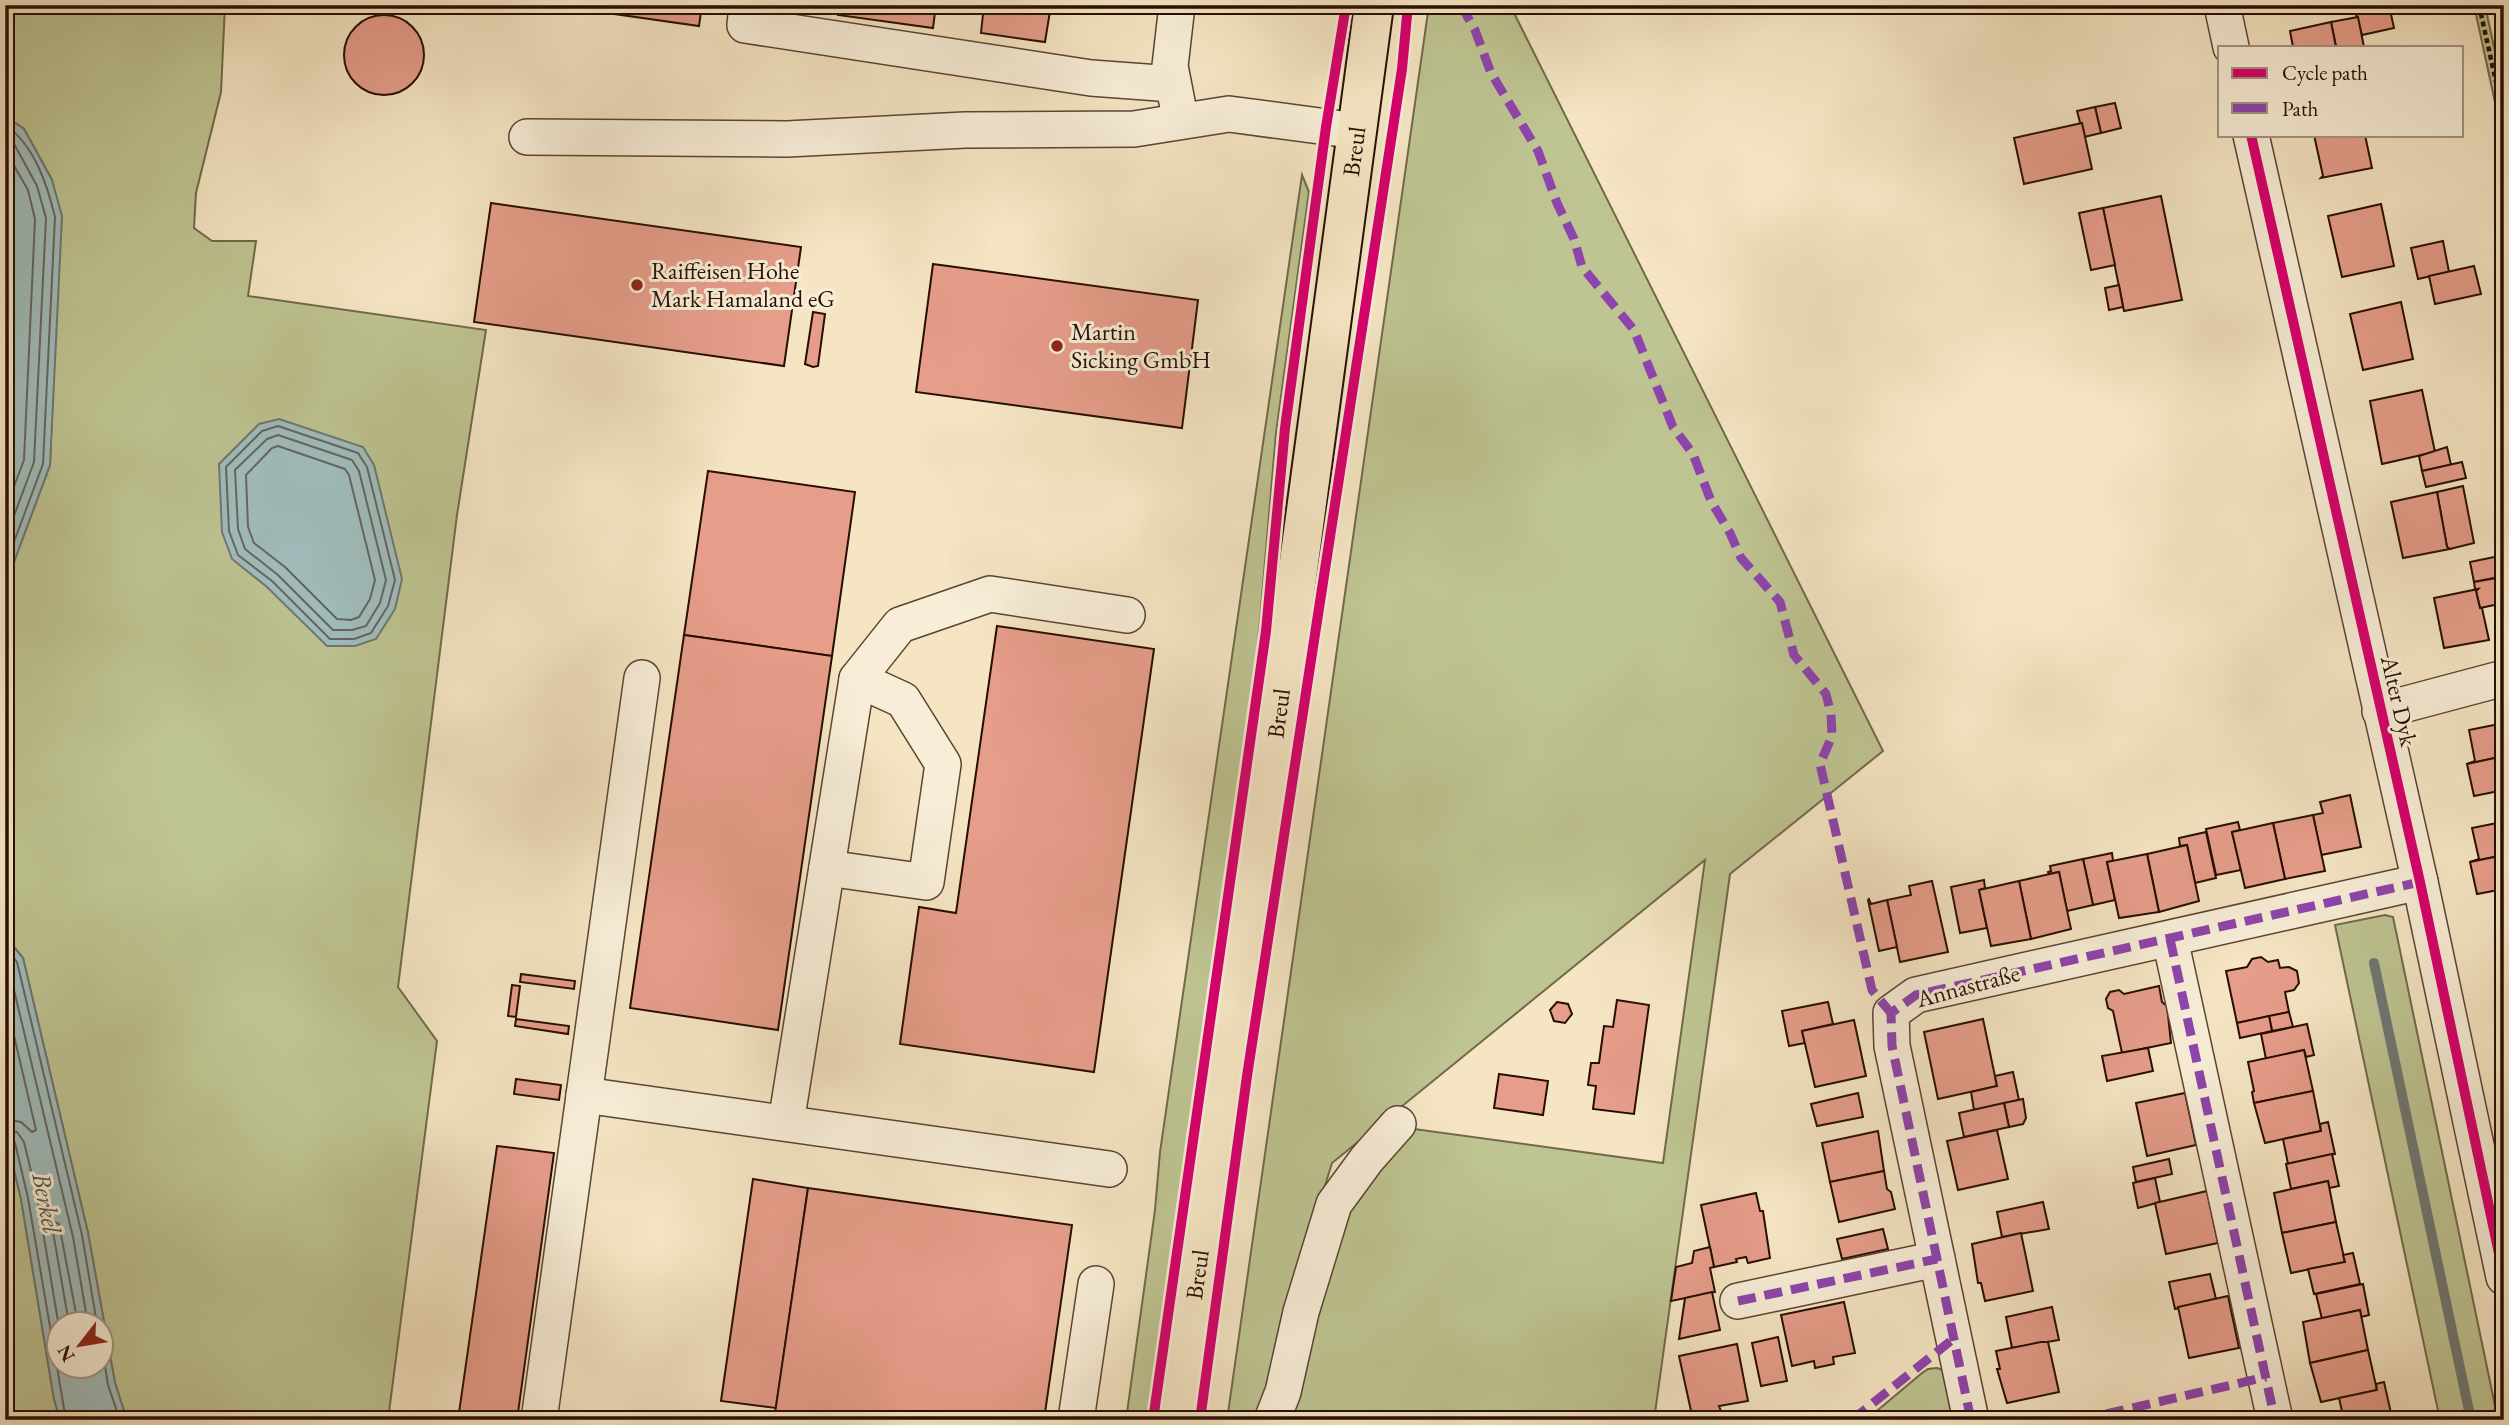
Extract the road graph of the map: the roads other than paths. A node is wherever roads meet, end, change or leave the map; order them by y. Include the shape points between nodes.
1 (747, 5) edge
2 (1177, 5) edge
3 (1374, 5) edge
4 (2222, 5) edge
5 (2231, 46) edge
6 (1174, 84) junction
7 (1181, 121) junction
8 (1357, 131) junction
9 (2251, 136) edge
10 (527, 137) dead end
11 (1127, 614) dead end
12 (642, 678) dead end
13 (2504, 678) edge
14 (857, 679) junction
15 (2380, 711) junction
16 (827, 868) junction
17 (2420, 882) junction
18 (2170, 939) junction
19 (584, 1095) junction
20 (786, 1124) junction
21 (1398, 1124) dead end
22 (2490, 1139) edge
23 (1109, 1169) dead end
24 (1937, 1259) junction
25 (2504, 1277) edge
26 (1096, 1284) dead end
27 (1738, 1301) dead end
28 (539, 1420) edge
29 (1076, 1420) edge
30 (1175, 1420) edge
31 (1272, 1420) edge
32 (1971, 1420) edge
33 (2274, 1420) edge

1 - 6 street via 745,25 1091,78
2 - 6 street via 1170,66
3 - 8 main road, Breul
4 - 5 street
6 - 7 street
7 - 8 street via 1229,114
7 - 10 street via 1134,129 965,130 787,139
8 - 30 main road, Breul via 1265,814
9 - 15 street, Alter Dyk
11 - 14 street via 989,594 900,625
12 - 19 street
13 - 15 street
14 - 16 street
14 - 16 street via 903,700 943,764 926,882
15 - 17 street, Alter Dyk
16 - 20 street
17 - 18 street, Annastraße
17 - 22 street, Alter Dyk
18 - 24 street, Annastraße via 1916,995 1891,1013 1892,1046
18 - 33 street
19 - 20 street
19 - 28 street
20 - 23 street
21 - 31 street via 1334,1204
22 - 25 street, Alter Dyk
24 - 27 street
24 - 32 street, Annastraße
26 - 29 street

